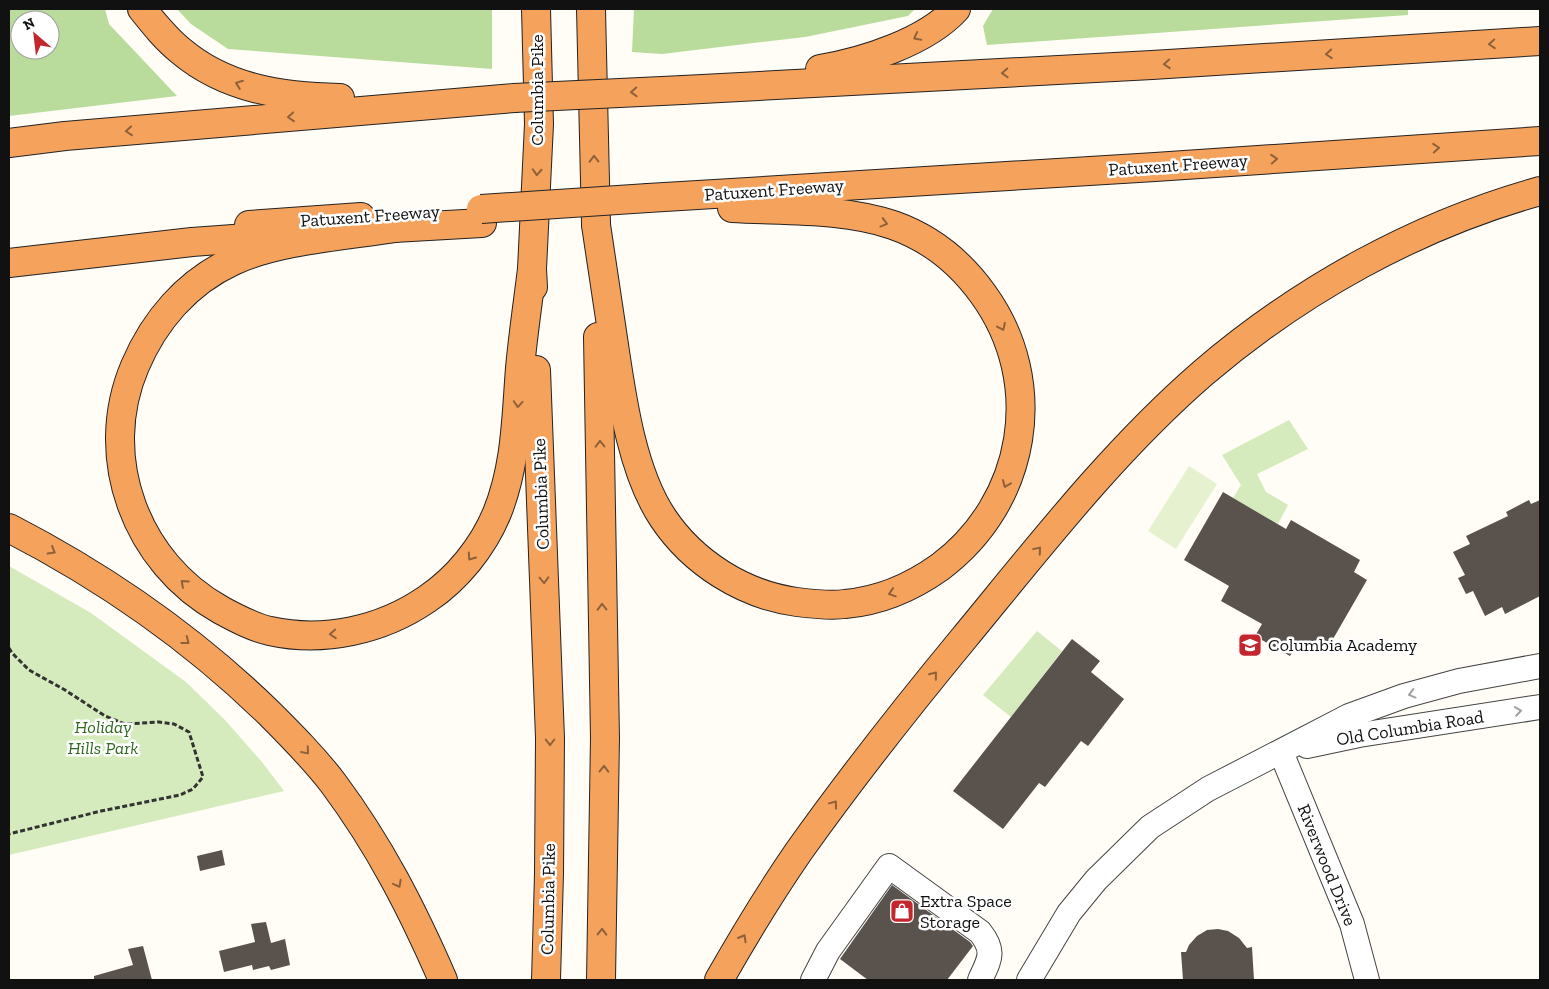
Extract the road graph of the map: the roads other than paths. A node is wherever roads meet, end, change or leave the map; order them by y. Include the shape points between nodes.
1 (142, 9) edge
2 (522, 9) edge
3 (536, 9) edge
4 (591, 9) edge
5 (602, 9) edge
6 (956, 9) edge
7 (1540, 41) edge
8 (683, 90) junction
9 (514, 98) junction
10 (594, 120) junction
11 (539, 124) junction
12 (1540, 140) edge
13 (9, 143) edge
14 (1155, 167) junction
15 (1540, 191) edge
16 (649, 205) junction
17 (732, 208) junction
18 (481, 216) junction
19 (596, 225) junction
20 (394, 228) junction
21 (9, 249) edge
22 (9, 263) edge
23 (532, 269) junction
24 (9, 528) edge
25 (1540, 666) edge
26 (1540, 707) edge
27 (1281, 752) junction
28 (824, 976) edge
29 (443, 980) edge
30 (546, 980) edge
31 (601, 980) edge
32 (719, 980) edge
33 (980, 980) edge
34 (1029, 980) edge
35 (1367, 980) edge

9 -> 1 highway via 309,98 241,85 181,52
2 - 11 highway
3 - 11 highway, Columbia Pike
4 - 10 highway
5 - 10 highway
6 -> 8 highway via 927,32 869,58
7 -> 8 highway
8 -> 9 highway, bridge
9 -> 13 highway
19 -> 10 highway
11 -> 23 highway, Columbia Pike
14 -> 12 highway, Patuxent Freeway
14 - 16 highway, Patuxent Freeway
14 - 17 highway via 939,194
32 -> 15 highway via 799,851 855,776 1009,584 1100,476 1152,422 1203,373 1311,293 1374,257 1439,226 1505,200
16 - 17 highway
16 - 18 highway, Patuxent Freeway, bridge
17 -> 19 highway via 862,217 893,225 926,240 954,260 975,283 995,310 1009,340 1018,372 1021,406 1019,442 1011,472 998,502 978,531 927,576 901,590 845,604 781,600 755,592 702,561 662,518 636,457 624,410
18 - 20 highway
18 - 21 highway, Patuxent Freeway via 191,229
31 -> 19 highway via 605,738
20 - 22 highway via 192,242
23 -> 20 highway via 514,449 496,515 464,566 437,592 380,625 310,636 270,631 239,620 210,604 183,583 142,532 122,472 120,436 123,404 132,373 145,343 160,320 181,297 230,262 254,252 287,245
23 -> 30 highway, Columbia Pike via 550,738
24 -> 29 highway via 100,579 154,616 204,655 294,738 332,782 367,831 420,926
25 -> 27 street, Old Columbia Road via 1459,681 1404,696 1349,716
27 -> 26 street, Old Columbia Road
27 - 34 street, Old Columbia Road via 1208,789 1150,827 1096,880 1070,913
27 - 35 street, Riverwood Drive via 1352,924
28 - 33 street via 828,951 889,866 987,940 990,959

